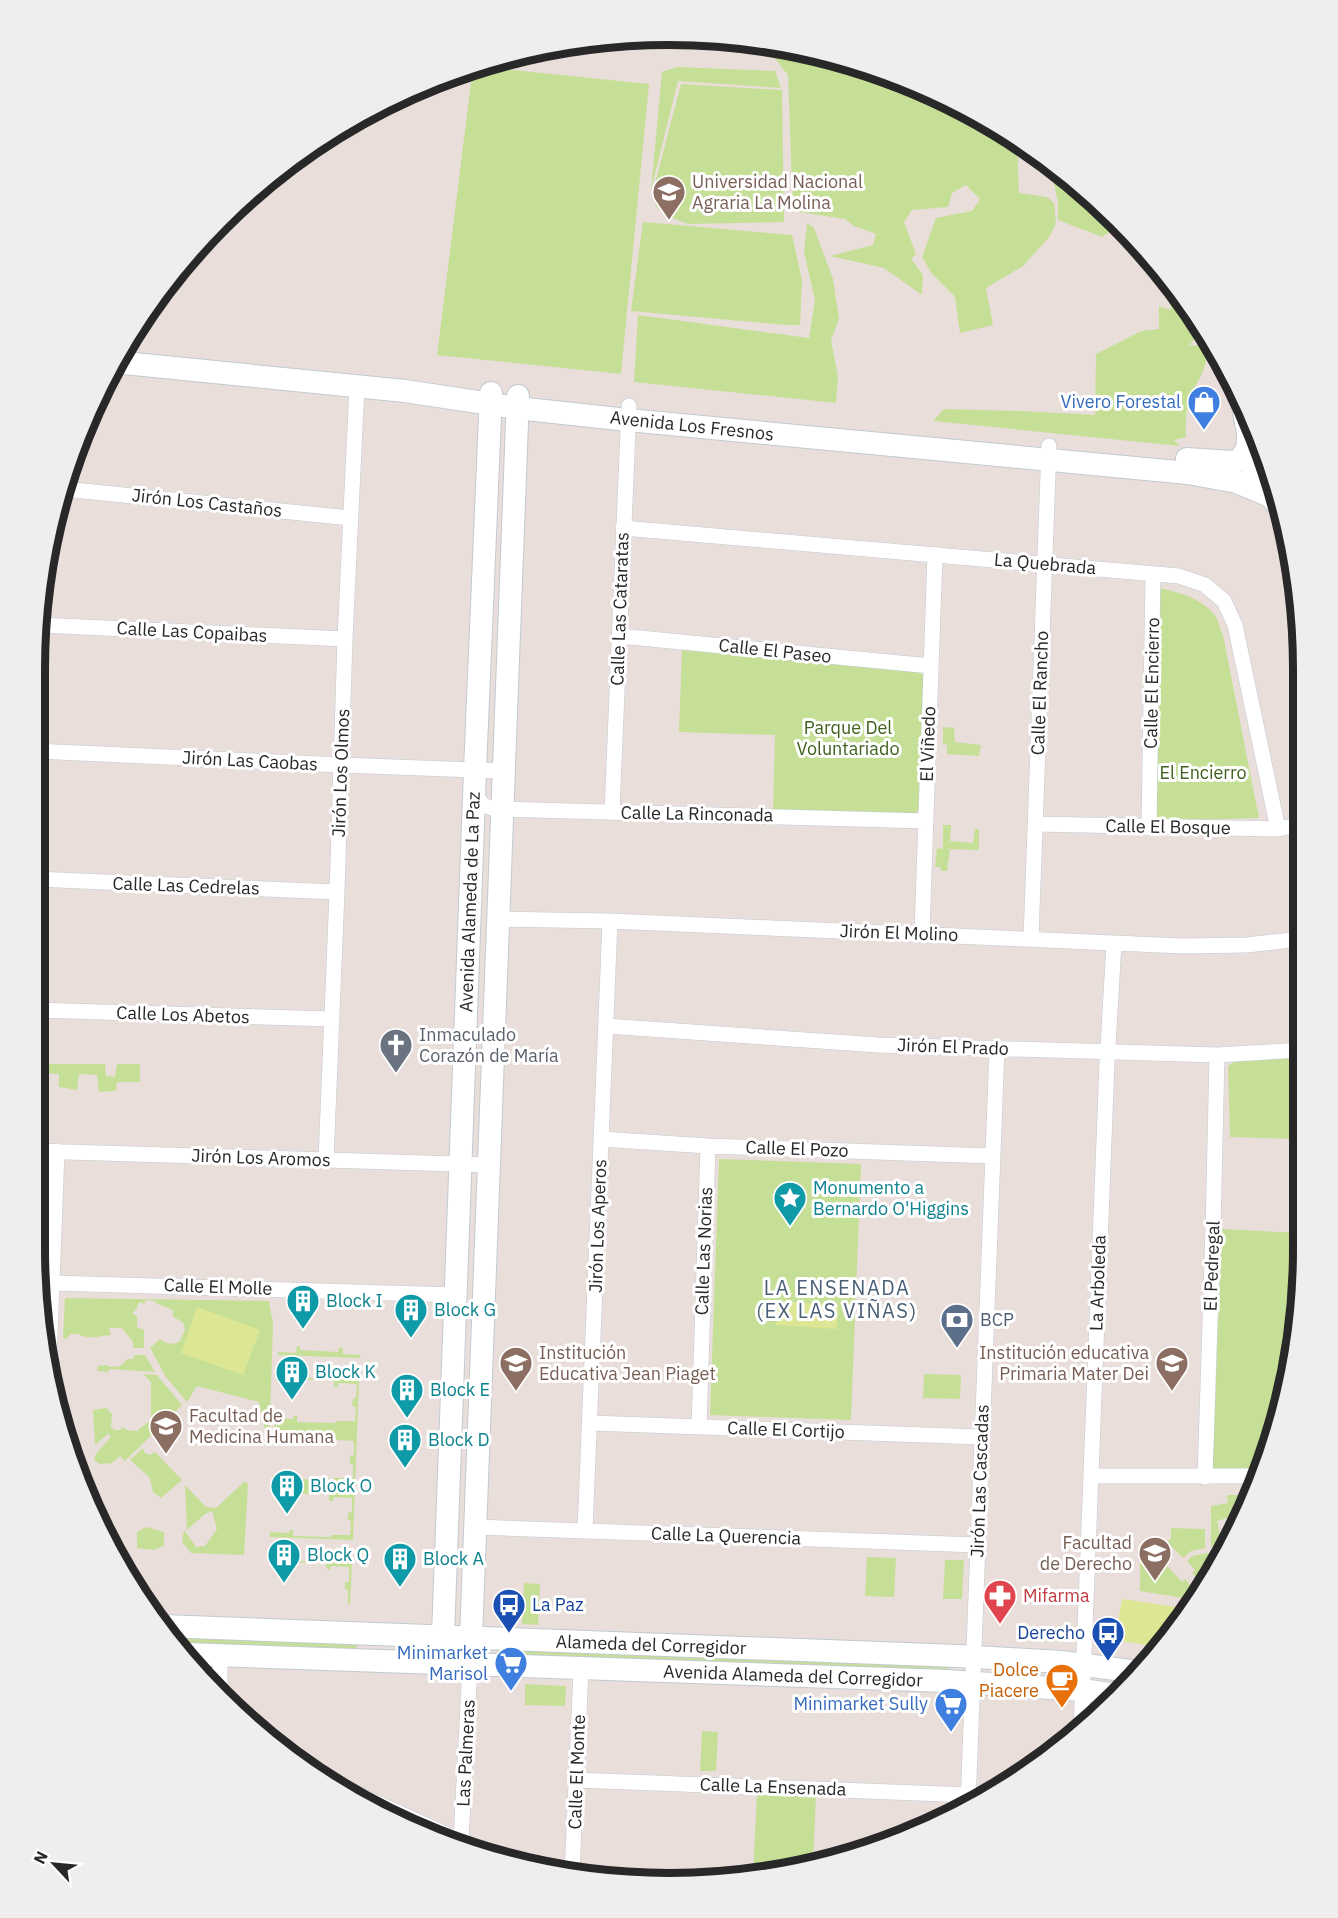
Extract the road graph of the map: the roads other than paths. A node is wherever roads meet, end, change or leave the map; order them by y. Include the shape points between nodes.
1 (133, 350) edge
2 (126, 363) edge
3 (357, 386) junction
4 (491, 398) junction
5 (517, 402) junction
6 (628, 413) junction
7 (1248, 436) edge
8 (1250, 441) edge
9 (1049, 453) junction
10 (71, 490) edge
11 (1268, 494) edge
12 (1269, 499) edge
13 (350, 518) junction
14 (623, 528) junction
15 (935, 554) junction
16 (1045, 565) junction
17 (1154, 574) junction
18 (46, 625) edge
19 (619, 636) junction
20 (345, 639) junction
21 (931, 666) junction
22 (45, 752) edge
23 (341, 765) junction
24 (475, 770) junction
25 (502, 771) junction
26 (474, 793) junction
27 (501, 809) junction
28 (612, 812) junction
29 (926, 821) junction
30 (1035, 824) junction
31 (1293, 826) edge
32 (1149, 828) junction
33 (1278, 830) junction
34 (45, 879) edge
35 (337, 892) junction
36 (497, 918) junction
37 (610, 921) junction
38 (922, 933) junction
39 (1031, 939) junction
40 (1293, 940) edge
41 (1114, 943) junction
42 (45, 1010) edge
43 (332, 1019) junction
44 (606, 1026) junction
45 (997, 1049) junction
46 (1293, 1050) edge
47 (1108, 1052) junction
48 (1217, 1055) junction
49 (601, 1139) junction
50 (708, 1146) junction
51 (45, 1151) edge
52 (57, 1151) junction
53 (992, 1156) junction
54 (326, 1160) junction
55 (460, 1164) junction
56 (488, 1165) junction
57 (52, 1282) junction
58 (456, 1295) junction
59 (50, 1331) edge
60 (590, 1423) junction
61 (699, 1427) junction
62 (981, 1437) junction
63 (1091, 1476) junction
64 (1250, 1476) edge
65 (1205, 1477) junction
66 (475, 1527) junction
67 (585, 1531) junction
68 (978, 1545) junction
69 (172, 1626) edge
70 (443, 1637) junction
71 (471, 1638) junction
72 (195, 1653) edge
73 (220, 1655) junction
74 (974, 1657) junction
75 (442, 1663) junction
76 (1083, 1664) junction
77 (470, 1665) junction
78 (581, 1669) junction
79 (1128, 1671) edge
80 (220, 1681) edge
81 (973, 1682) junction
82 (1082, 1690) junction
83 (1106, 1694) edge
84 (1081, 1717) edge
85 (576, 1780) junction
86 (969, 1796) edge
87 (962, 1800) edge
88 (461, 1837) edge
89 (572, 1865) edge

1 - 4 main road, Avenida Los Fresnos via 410,378
2 - 3 main road, Avenida Los Fresnos
3 - 4 main road, Avenida Los Fresnos
3 - 13 street, Jirón Los Olmos
4 - 5 main road, Avenida Los Fresnos
4 - 24 main road, Avenida Alameda de La Paz
5 - 6 main road, Avenida Los Fresnos
5 - 25 main road, Avenida Alameda de La Paz
6 - 9 main road, Avenida Los Fresnos
6 - 14 street, Calle Las Cataratas
7 - 9 main road, Avenida Los Fresnos via 1240,460 1224,462
8 - 11 main road via 1255,478
9 - 12 main road, Avenida Los Fresnos via 1237,482
9 - 16 street, Calle El Rancho
10 - 13 street, Jirón Los Castaños
13 - 20 street, Jirón Los Olmos
14 - 15 street, La Quebrada
14 - 19 street, Calle Las Cataratas
15 - 16 street, La Quebrada
15 - 21 street, El Viñedo
16 - 17 street, La Quebrada
16 - 30 street, Calle El Rancho
17 - 32 street, Calle El Encierro
17 - 33 street, La Quebrada via 1179,576 1205,585 1224,601 1235,625
18 - 20 street, Calle Las Copaibas
19 - 21 street, Calle El Paseo
19 - 28 street, Calle Las Cataratas
20 - 23 street, Jirón Los Olmos
21 - 29 street, El Viñedo
22 - 23 street, Jirón Las Caobas
23 - 24 street, Jirón Las Caobas
23 - 35 street, Jirón Los Olmos
24 - 25 street, Jirón Las Caobas
24 - 26 main road, Avenida Alameda de La Paz
25 - 27 main road, Avenida Alameda de La Paz
26 - 27 street, Calle La Rinconada via 487,807
26 - 55 main road, Avenida Alameda de La Paz
27 - 28 street, Calle La Rinconada
27 - 36 main road, Avenida Alameda de La Paz
28 - 29 street, Calle La Rinconada
29 - 38 street, El Viñedo
30 - 32 street, Calle El Bosque
30 - 39 street, Calle El Rancho
31 - 33 street, Calle El Bosque
32 - 33 street, Calle El Bosque
34 - 35 street, Calle Las Cedrelas
35 - 43 street, Jirón Los Olmos
36 - 37 street, Jirón El Molino
36 - 56 main road, Avenida Alameda de La Paz
37 - 38 street, Jirón El Molino
37 - 44 street, Jirón Los Aperos
38 - 39 street, Jirón El Molino
39 - 41 street, Jirón El Molino
40 - 41 street, Jirón El Molino via 1215,946
41 - 47 street, La Arboleda
42 - 43 street, Calle Los Abetos
43 - 54 street, Jirón Los Olmos
44 - 45 street, Jirón El Prado
44 - 49 street, Jirón Los Aperos
45 - 47 street, Jirón El Prado
45 - 53 street, Jirón Las Cascadas
46 - 48 street, Jirón El Prado
47 - 48 street, Jirón El Prado
47 - 63 street, La Arboleda
48 - 65 street, El Pedregal
49 - 50 street, Calle El Pozo
49 - 60 street, Jirón Los Aperos
50 - 53 street, Calle El Pozo
50 - 61 street, Calle Las Norias
51 - 52 street, Jirón Los Aromos
52 - 54 street, Jirón Los Aromos
52 - 57 street
53 - 62 street, Jirón Las Cascadas
54 - 55 street, Jirón Los Aromos
55 - 56 street, Jirón Los Aromos
55 - 58 main road, Avenida Alameda de La Paz
56 - 66 main road, Avenida Alameda de La Paz
57 - 58 street, Calle El Molle
57 - 59 street
58 - 70 main road, Avenida Alameda de La Paz
60 - 61 street, Calle El Cortijo
60 - 67 street, Jirón Los Aperos
61 - 62 street, Calle El Cortijo
62 - 68 street, Jirón Las Cascadas
63 - 65 street
63 - 76 street, La Arboleda
64 - 65 street
66 - 67 street, Calle La Querencia
66 - 71 main road, Avenida Alameda de La Paz
67 - 68 street, Calle La Querencia
68 - 74 street, Jirón Las Cascadas
69 - 70 main road, Alameda del Corregidor
70 - 71 main road, Alameda del Corregidor
70 - 75 main road, Avenida Alameda de La Paz
71 - 74 main road, Alameda del Corregidor
71 - 77 main road, Avenida Alameda de La Paz
72 - 73 main road
73 - 75 main road
73 - 80 street
74 - 76 main road, Alameda del Corregidor
74 - 81 street, Jirón Las Cascadas
75 - 77 main road
76 - 79 main road, Alameda del Corregidor
76 - 82 street, La Arboleda
77 - 78 main road, Avenida Alameda del Corregidor
77 - 88 street, Las Palmeras
78 - 81 main road, Avenida Alameda del Corregidor
78 - 85 street, Calle El Monte
81 - 82 main road, Avenida Alameda del Corregidor
81 - 86 street, Jirón Las Cascadas
82 - 83 main road, Avenida Alameda del Corregidor
82 - 84 street, La Arboleda
85 - 87 street, Calle La Ensenada
85 - 89 street, Calle El Monte

